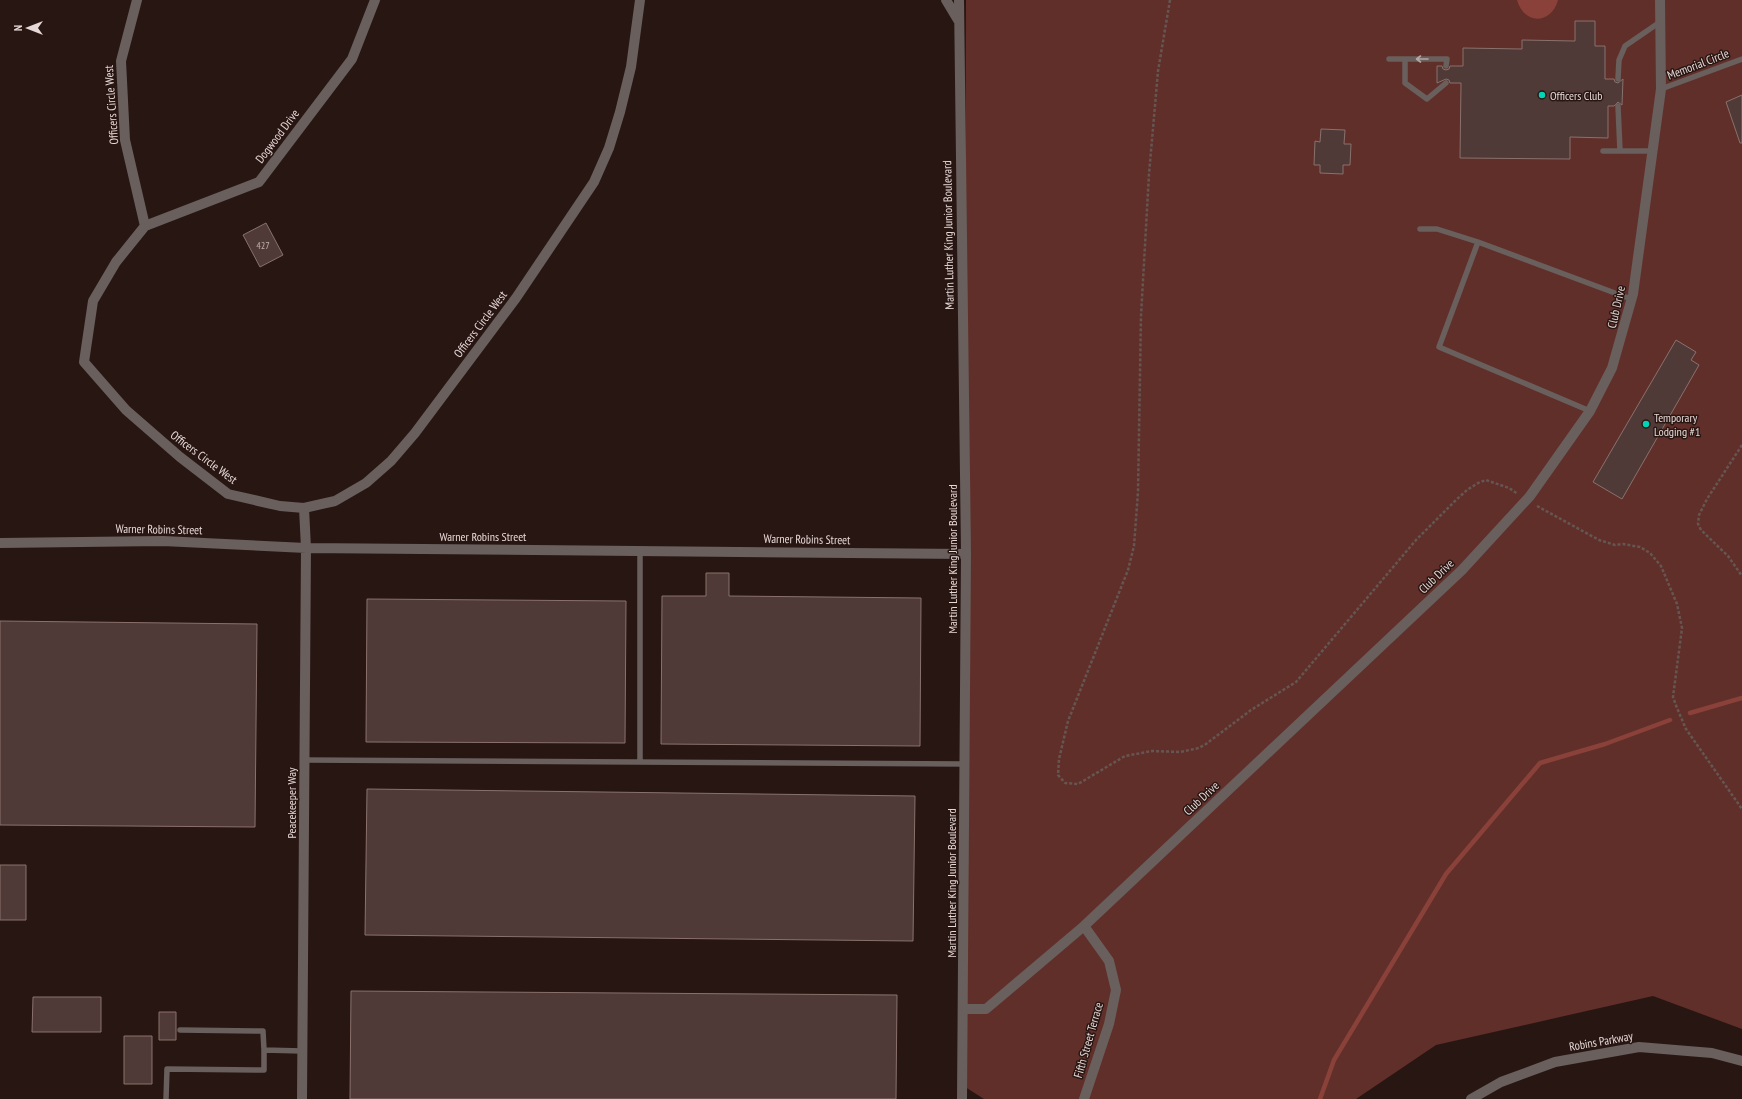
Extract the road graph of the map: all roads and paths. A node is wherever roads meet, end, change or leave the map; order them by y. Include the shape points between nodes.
1 (137, 0) edge
2 (375, 0) edge
3 (640, 0) edge
4 (946, 0) edge
5 (959, 0) edge
6 (1170, 0) edge
7 (1660, 0) edge
8 (958, 20) junction
9 (1661, 22) junction
10 (1406, 58) junction
11 (1389, 59) dead end
12 (1742, 59) edge
13 (1446, 66) dead end
14 (1618, 79) dead end
15 (1446, 83) dead end
16 (1661, 89) junction
17 (1618, 106) dead end
18 (1602, 151) dead end
19 (1620, 151) junction
20 (1653, 151) junction
21 (145, 226) junction
22 (1420, 229) dead end
23 (1478, 242) junction
24 (1631, 299) junction
25 (1590, 411) junction
26 (1742, 445) edge
27 (1527, 499) junction
28 (304, 508) junction
29 (0, 543) edge
30 (306, 548) junction
31 (640, 551) junction
32 (966, 554) junction
33 (1742, 576) edge
34 (305, 760) junction
35 (640, 762) junction
36 (964, 764) junction
37 (1742, 809) edge
38 (1084, 926) junction
39 (963, 1009) junction
40 (180, 1030) dead end
41 (264, 1050) junction
42 (302, 1052) junction
43 (1742, 1061) edge
44 (166, 1099) edge
45 (302, 1099) edge
46 (962, 1099) edge
47 (1084, 1099) edge
48 (1471, 1099) edge

1 - 21 street, Officers Circle West via 121,61 125,140
2 - 21 street, Dogwood Drive via 352,58 259,182
3 - 28 street, Officers Circle West via 630,67 609,148 594,182 552,246 415,433 391,461 366,483 335,501
4 - 8 street
5 - 8 street
6 - 27 path via 1158,71 1145,226 1138,492 1134,546 1128,570 1068,722 1058,769 1061,780 1065,783 1078,784 1121,758 1136,753 1180,752 1203,746 1251,710 1296,682 1416,540 1467,490 1486,480 1509,488
7 - 9 street, Club Drive
8 - 32 street, Martin Luther King Junior Boulevard
9 - 14 lane via 1625,46 1619,60
9 - 16 street, Club Drive
10 - 11 lane
13 -> 10 lane via 1447,59
10 - 15 lane via 1405,83 1427,99
12 - 16 lane, Memorial Circle
16 - 20 street, Club Drive
17 - 19 lane
18 - 19 lane
19 - 20 lane
20 - 24 street, Club Drive
21 - 28 street, Officers Circle West via 116,262 93,301 84,362 126,410 228,494 280,506
22 - 23 lane via 1437,229
23 - 24 lane
23 - 25 lane via 1439,347
24 - 25 street, Club Drive via 1612,368
25 - 27 street, Club Drive
26 - 33 path via 1707,499 1699,515 1698,524 1728,556
27 - 37 path via 1599,540 1615,545 1640,547 1650,553 1661,566 1677,604 1682,628 1675,702 1686,728
27 - 38 street, Club Drive via 1456,575
28 - 30 street, Peacekeeper Way
29 - 30 street, Warner Robins Street via 163,541
30 - 31 street, Warner Robins Street
30 - 34 street, Peacekeeper Way
31 - 32 street, Warner Robins Street
31 - 35 lane
32 - 36 street, Martin Luther King Junior Boulevard
34 - 35 lane
34 - 42 street, Peacekeeper Way
35 - 36 lane
36 - 39 street, Martin Luther King Junior Boulevard
38 - 39 street, Club Drive via 986,1009
38 - 47 street, Fifth Street Terrace via 1109,961 1116,990 1109,1024
39 - 46 street, Martin Luther King Junior Boulevard
40 - 41 lane via 263,1031
41 - 42 lane
41 - 44 lane via 264,1070 167,1069
42 - 45 street, Peacekeeper Way
43 - 48 street, Robins Parkway via 1712,1053 1639,1047 1555,1062 1501,1082

